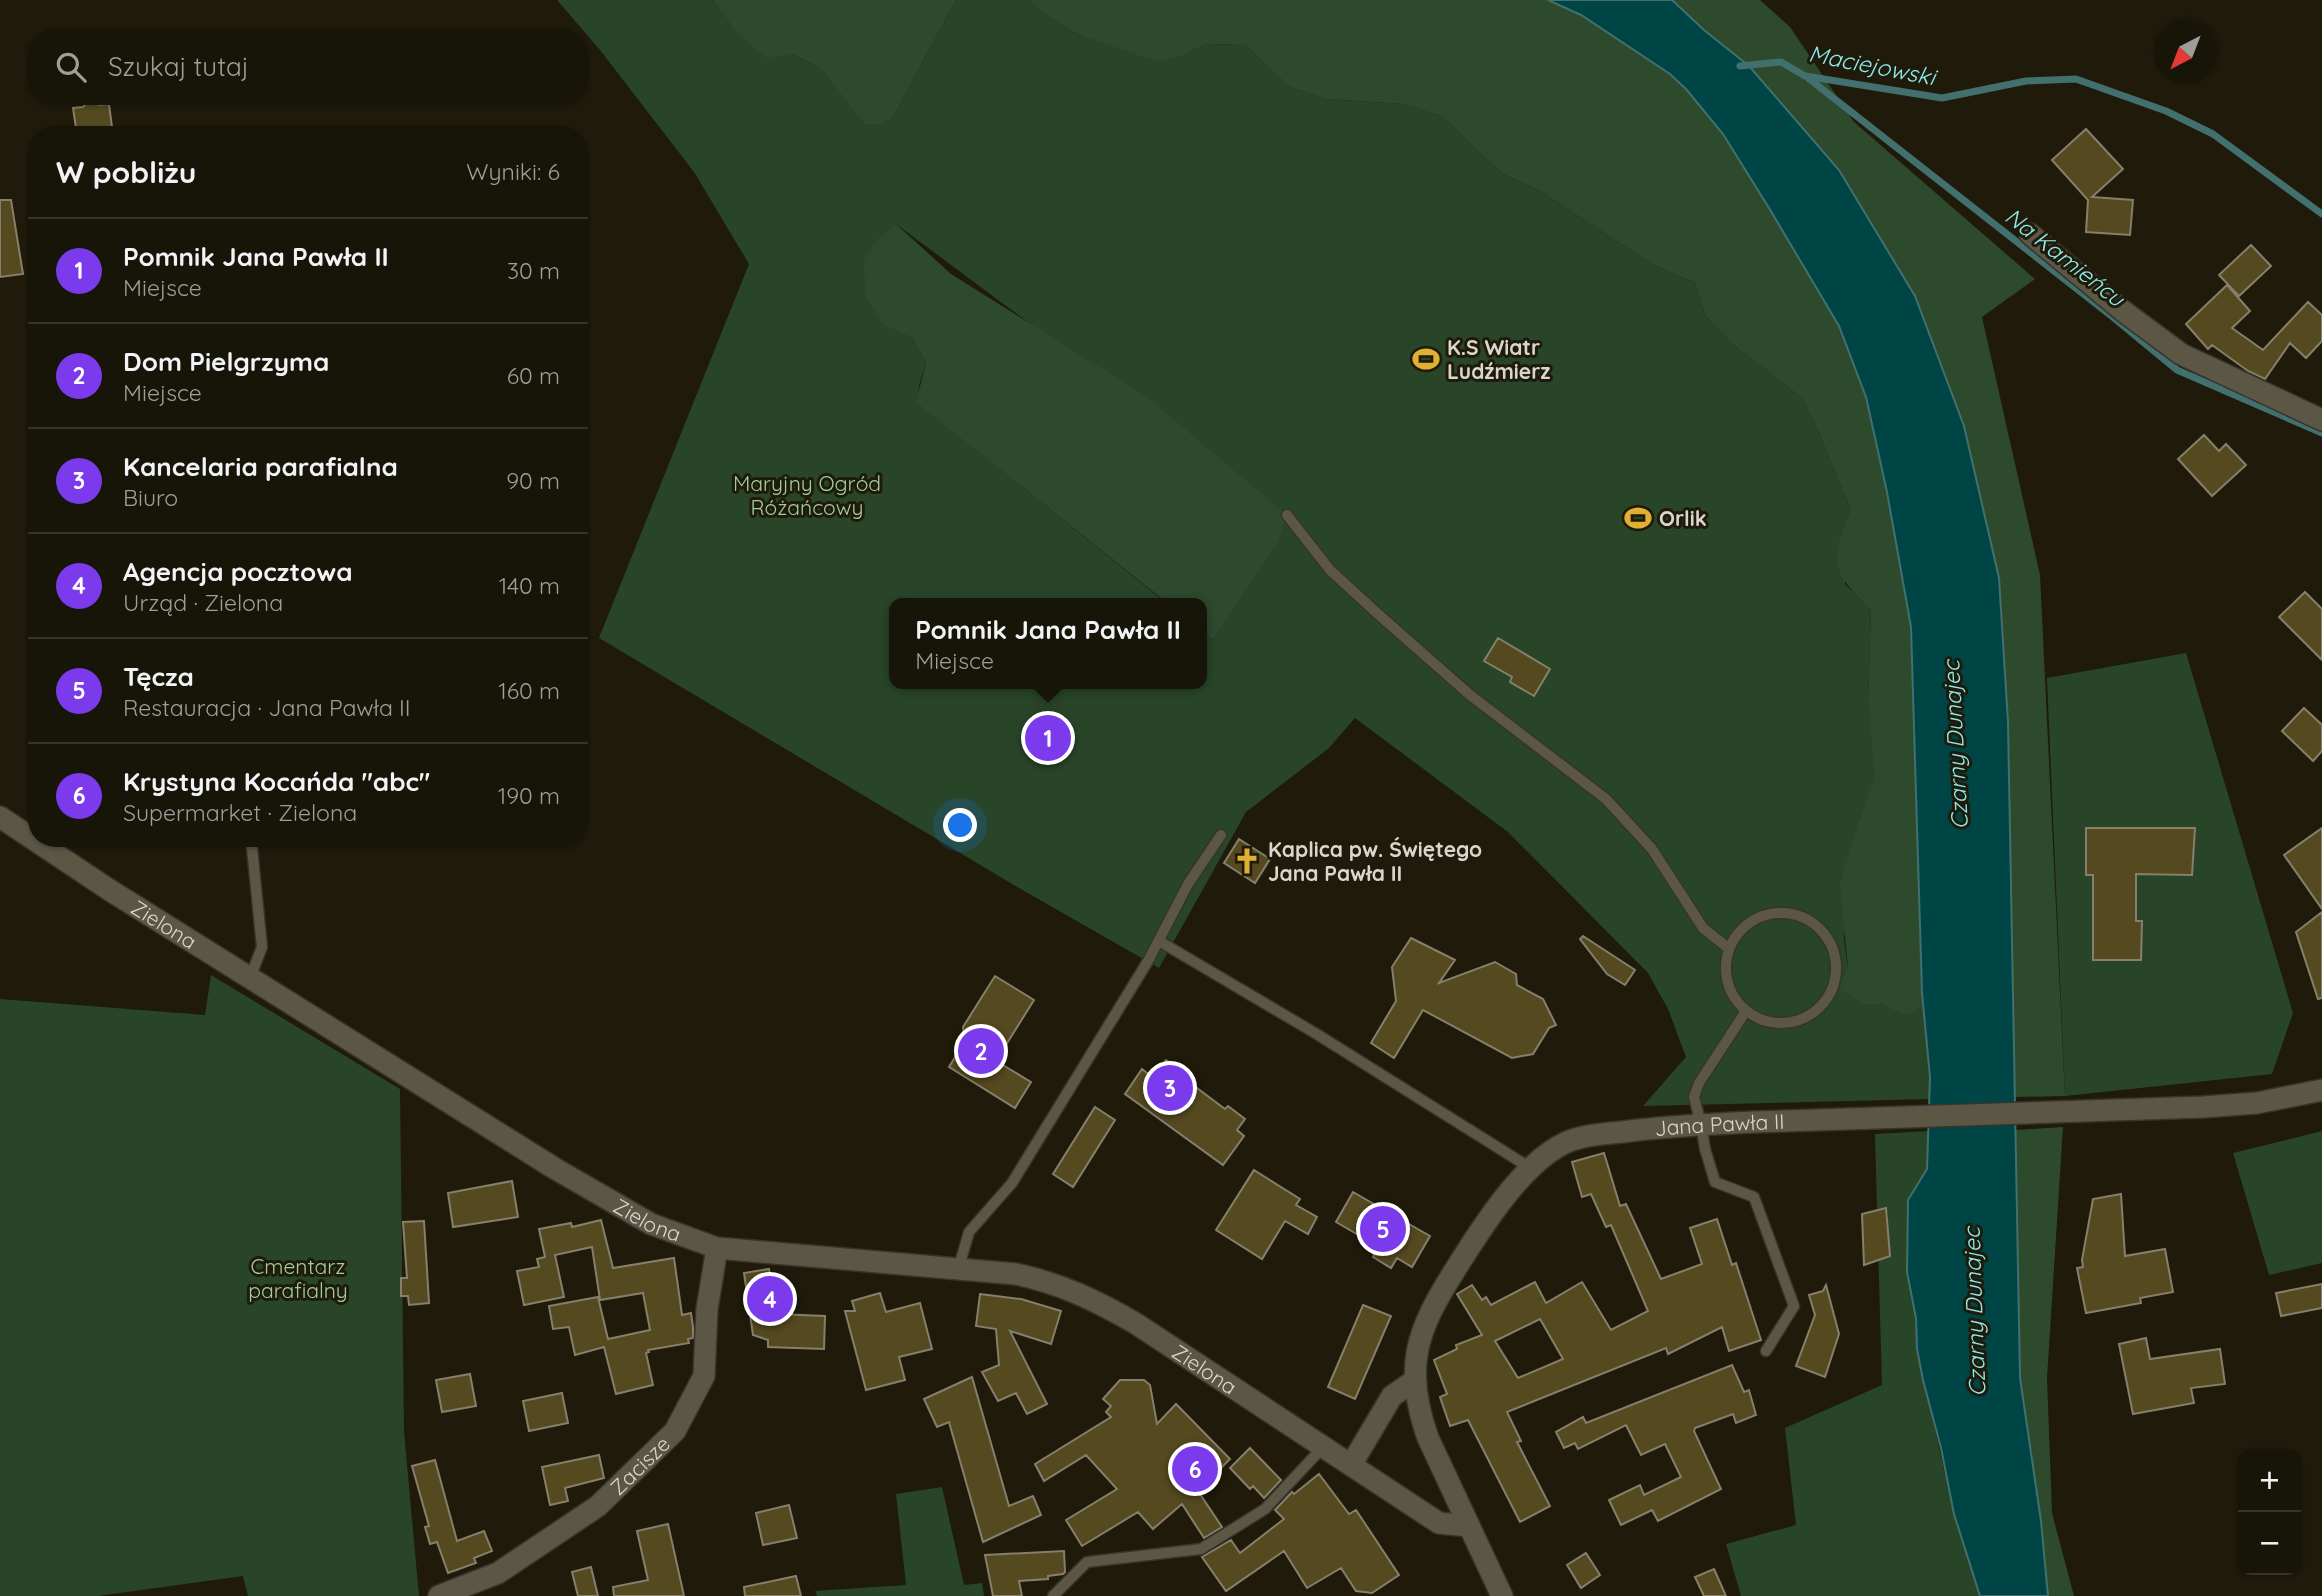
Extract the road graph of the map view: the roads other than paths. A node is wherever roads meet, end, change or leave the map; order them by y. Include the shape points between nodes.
1 (2030, 234) dead end
2 (2322, 419) edge
3 (1287, 515) dead end
4 (0, 817) edge
5 (1221, 835) dead end
6 (28, 836) edge
7 (45, 847) edge
8 (252, 847) edge
9 (1159, 941) junction
10 (1728, 948) junction
11 (250, 978) junction
12 (1746, 1011) junction
13 (2322, 1090) edge
14 (1701, 1125) junction
15 (1532, 1169) junction
16 (717, 1248) junction
17 (958, 1270) junction
18 (1766, 1351) dead end
19 (1414, 1381) junction
20 (1324, 1446) junction
21 (1351, 1465) junction
22 (1469, 1526) junction
23 (439, 1596) edge
24 (1053, 1596) edge
25 (1502, 1596) edge

1 - 2 street via 2181,354
3 - 10 lane via 1330,570 1388,623 1470,695 1606,799 1652,849 1703,928
4 - 6 street, Zielona
5 - 9 lane via 1188,884
7 - 11 street, Zielona
8 - 11 lane via 262,947
9 - 15 lane
9 - 17 lane via 1012,1184 969,1232
10 - 12 lane via 1727,982
10 - 12 lane via 1750,920 1784,912 1816,925 1829,939 1835,957 1830,995 1818,1010 1782,1024
11 - 16 street, Zielona via 608,1200 651,1224
12 - 14 lane via 1699,1083 1694,1097
13 - 14 street, Jana Pawła II via 2257,1103
14 - 15 street, Jana Pawła II via 1567,1142
14 - 18 lane via 1715,1182 1754,1197 1794,1306
15 - 19 street, Jana Pawła II via 1504,1199 1436,1299 1422,1330
16 - 17 street, Zielona
16 - 23 street, Zacisze via 707,1309 704,1376 675,1431 598,1506 498,1573
17 - 20 street, Zielona via 1016,1274 1088,1297
19 - 21 street via 1392,1396
19 - 22 street, Jana Pawła II via 1428,1438
20 - 21 street, Zielona
20 - 24 lane via 1265,1509 1201,1549 1087,1562
21 - 22 street, Zielona via 1440,1523
22 - 25 street, Jana Pawła II

